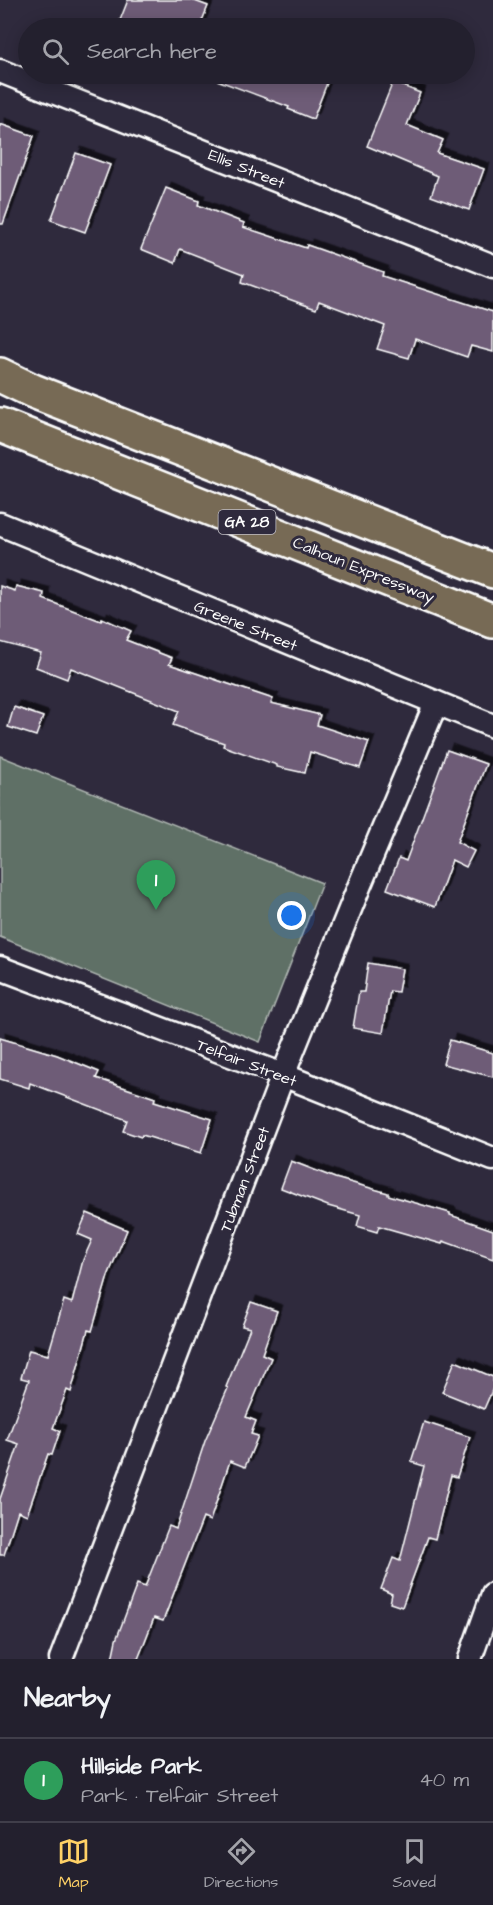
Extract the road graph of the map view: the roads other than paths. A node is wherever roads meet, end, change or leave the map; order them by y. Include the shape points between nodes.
1 (0, 71) edge
2 (18, 78) edge
3 (33, 84) edge
4 (493, 266) edge
5 (0, 375) edge
6 (0, 424) edge
7 (0, 524) edge
8 (493, 571) edge
9 (493, 621) edge
10 (436, 703) junction
11 (493, 726) edge
12 (0, 968) edge
13 (284, 1075) junction
14 (493, 1159) edge
15 (493, 1594) edge
16 (61, 1659) edge
17 (470, 1659) edge

1 - 2 street, Ellis Street
3 - 4 street, Ellis Street
5 - 8 highway, GA 28
6 - 9 highway, Calhoun Expressway / GA 28
7 - 10 street, Greene Street
10 - 11 street, Greene Street
10 - 13 street, Tubman Street
12 - 13 street, Telfair Street
13 - 14 street, Telfair Street
13 - 16 street, Tubman Street
15 - 17 street

